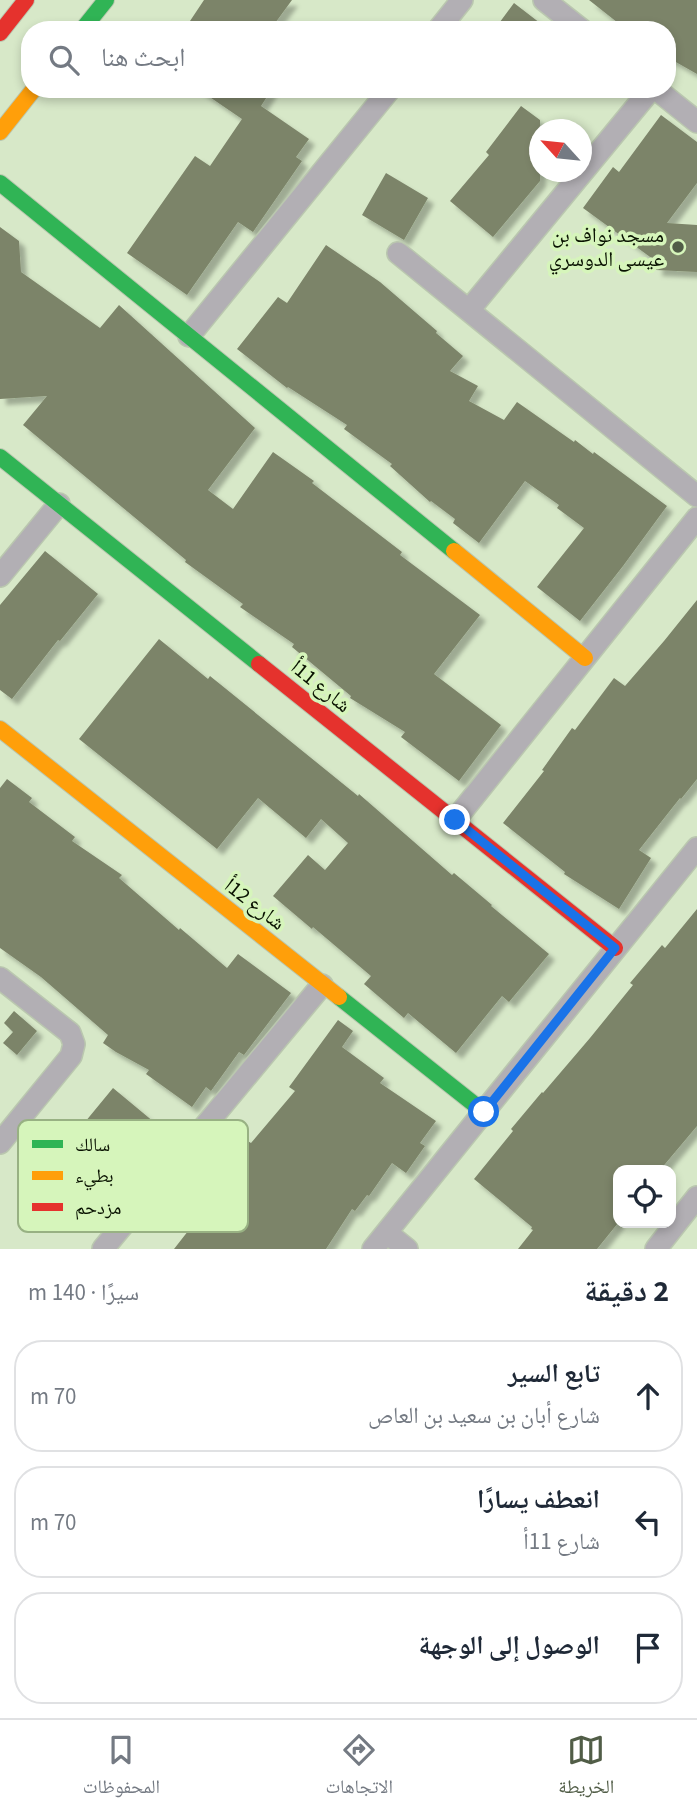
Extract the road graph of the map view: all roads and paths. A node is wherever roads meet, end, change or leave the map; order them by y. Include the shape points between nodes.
1 (26, 0) edge
2 (106, 0) edge
3 (463, 0) edge
4 (544, 0) edge
5 (89, 21) edge
6 (446, 21) edge
7 (571, 21) edge
8 (0, 33) edge
9 (27, 98) edge
10 (383, 98) edge
11 (646, 98) edge
12 (665, 98) edge
13 (697, 122) edge
14 (0, 132) edge
15 (0, 183) edge
16 (398, 253) dead end
17 (469, 310) junction
18 (189, 336) junction
19 (0, 457) edge
20 (697, 496) edge
21 (59, 504) junction
22 (697, 518) edge
23 (0, 576) edge
24 (585, 658) junction
25 (0, 729) edge
26 (455, 820) junction
27 (697, 848) edge
28 (615, 948) junction
29 (0, 978) edge
30 (322, 985) junction
31 (484, 1112) junction
32 (19, 1120) edge
33 (210, 1120) edge
34 (18, 1121) edge
35 (0, 1143) edge
36 (697, 1197) edge
37 (117, 1232) edge
38 (380, 1241) edge
39 (103, 1249) edge
40 (407, 1249) edge
41 (656, 1249) edge

1 - 8 street
2 - 5 street
3 - 6 street
4 - 7 street
9 - 14 street
10 - 18 street
11 - 17 street
12 - 13 street
15 - 18 street
16 - 17 street
17 - 20 street
18 - 24 street
19 - 21 street, شارع 11أ
21 - 23 street
21 - 26 street, شارع 11أ
22 - 24 street
24 - 26 street
25 - 30 street, شارع 12أ
26 - 28 street, شارع 11أ
27 - 28 street
28 - 31 street
29 - 32 street via 70,1033 74,1044 71,1056
30 - 31 street, شارع 12أ
30 - 33 street
31 - 38 street
34 - 35 street
36 - 41 street
37 - 39 street
38 - 40 street

